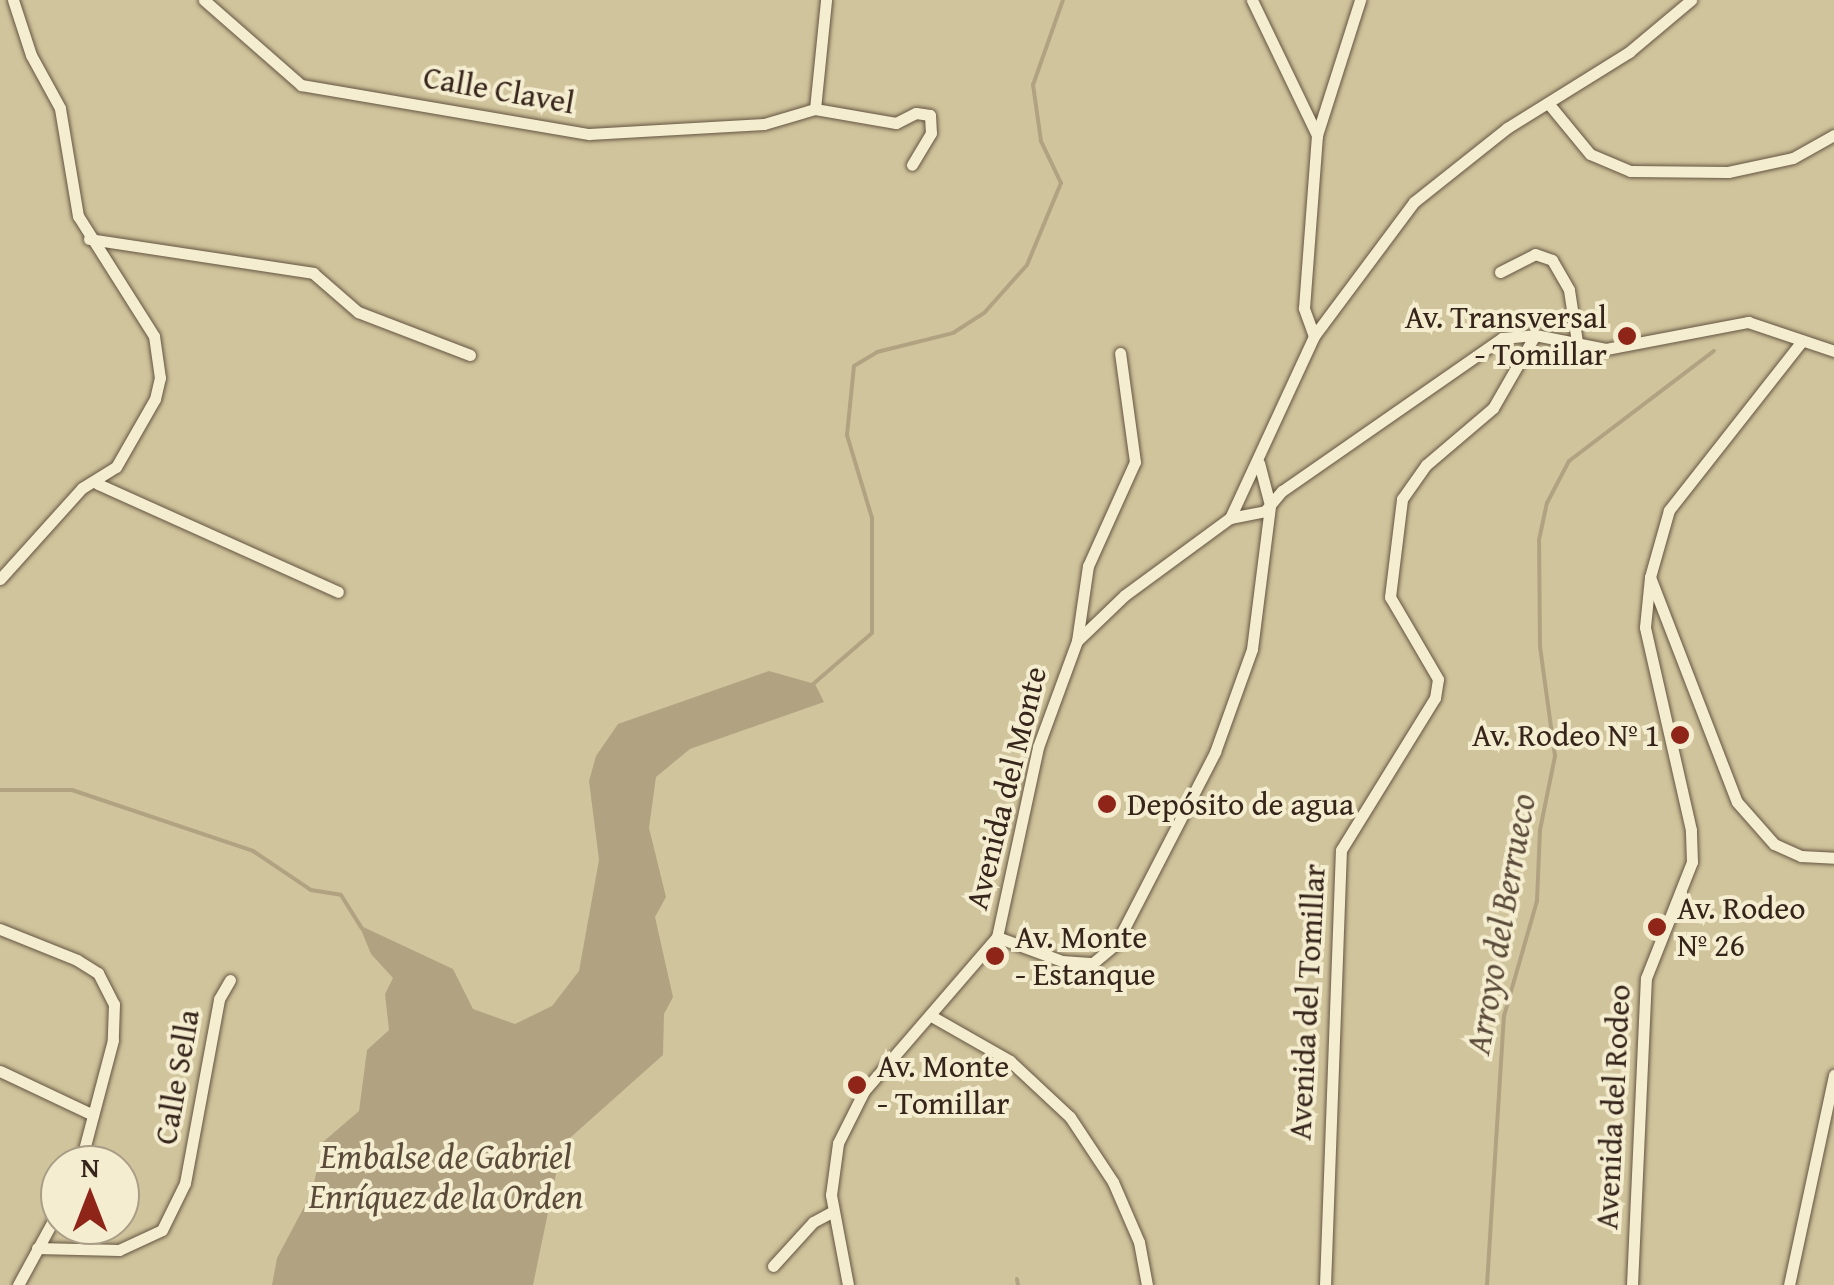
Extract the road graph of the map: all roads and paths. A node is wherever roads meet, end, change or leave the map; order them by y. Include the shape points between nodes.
1 (14, 0) edge
2 (204, 0) edge
3 (826, 0) edge
4 (1252, 0) edge
5 (1360, 0) edge
6 (1691, 0) edge
7 (1548, 103) junction
8 (815, 109) junction
9 (1316, 135) junction
10 (1834, 135) edge
11 (912, 165) dead end
12 (89, 239) junction
13 (1500, 272) dead end
14 (1314, 336) junction
15 (1535, 336) junction
16 (1802, 341) junction
17 (1578, 348) junction
18 (1834, 351) edge
19 (1120, 354) dead end
20 (470, 355) dead end
21 (1260, 463) junction
22 (98, 484) junction
23 (1264, 488) junction
24 (1282, 491) junction
25 (1245, 495) junction
26 (1270, 505) junction
27 (1252, 512) junction
28 (1230, 518) junction
29 (1263, 521) junction
30 (1650, 577) junction
31 (0, 578) edge
32 (338, 592) dead end
33 (1078, 605) junction
34 (1097, 618) junction
35 (1664, 623) junction
36 (1077, 641) junction
37 (1649, 646) junction
38 (1834, 858) edge
39 (0, 929) edge
40 (996, 938) junction
41 (230, 980) dead end
42 (934, 1017) junction
43 (0, 1071) edge
44 (1834, 1075) edge
45 (94, 1115) junction
46 (86, 1145) edge
47 (832, 1212) junction
48 (40, 1243) edge
49 (37, 1248) junction
50 (773, 1266) dead end
51 (18, 1285) edge
52 (848, 1285) edge
53 (1146, 1285) edge
54 (1325, 1285) edge
55 (1632, 1285) edge
56 (1789, 1285) edge

1 - 12 street via 60,108 72,198
2 - 8 street, Calle Clavel via 301,84 589,134 764,124
3 - 8 street
4 - 9 street
5 - 9 street
6 - 7 street, Avenida del Monte via 1629,52
7 - 10 street via 1590,154 1630,171 1728,172 1793,158
7 - 14 street, Avenida del Monte via 1450,168 1414,202
8 - 11 street, Calle Clavel via 896,123 916,113 930,115 932,133
9 - 14 street via 1304,308
12 - 20 street via 313,272 358,312
12 - 22 street via 148,326 159,356 155,399 116,467
13 - 17 street via 1534,254 1552,260 1569,290
14 - 21 street, Avenida del Monte
15 - 17 street
15 - 24 street via 1502,338
15 - 54 street, Avenida del Tomillar via 1493,408 1426,465 1402,500 1390,597 1438,679 1435,698 1341,850
16 - 17 street via 1748,322
16 - 18 street
16 - 30 street, Avenida del Rodeo via 1669,510
19 - 33 street via 1132,480 1088,566
21 - 23 street
21 - 25 street, Avenida del Monte
22 - 31 street via 82,488
22 - 32 street
23 - 24 street
23 - 25 street
23 - 26 street
24 - 26 street
25 - 27 street
25 - 28 street, Avenida del Monte
26 - 27 street, Avenida del Monte
26 - 29 street
27 - 28 street, Avenida del Monte
27 - 29 street
28 - 34 street, Avenida del Monte
29 - 40 street via 1252,650 1215,752 1116,944 1093,963 1062,961
30 - 35 street
30 - 37 street, Avenida del Rodeo via 1644,599
33 - 34 street
33 - 36 street
34 - 36 street, Avenida del Monte
35 - 37 street via 1650,634
35 - 38 street via 1737,802 1774,844 1801,856
36 - 40 street, Avenida del Monte via 1038,747
37 - 55 street, Avenida del Rodeo via 1691,830 1692,862 1646,978
39 - 45 street via 77,960 108,987 115,1022
40 - 42 street, Avenida del Monte
41 - 49 street, Calle Sella via 219,999 185,1183 162,1230 119,1250
42 - 47 street, Avenida del Monte via 864,1092 846,1122 833,1161
42 - 53 street via 1010,1062 1070,1116 1112,1182 1139,1242
43 - 45 street
44 - 56 street
45 - 46 street
47 - 50 street
47 - 52 street, Avenida del Monte
48 - 49 street
49 - 51 street

